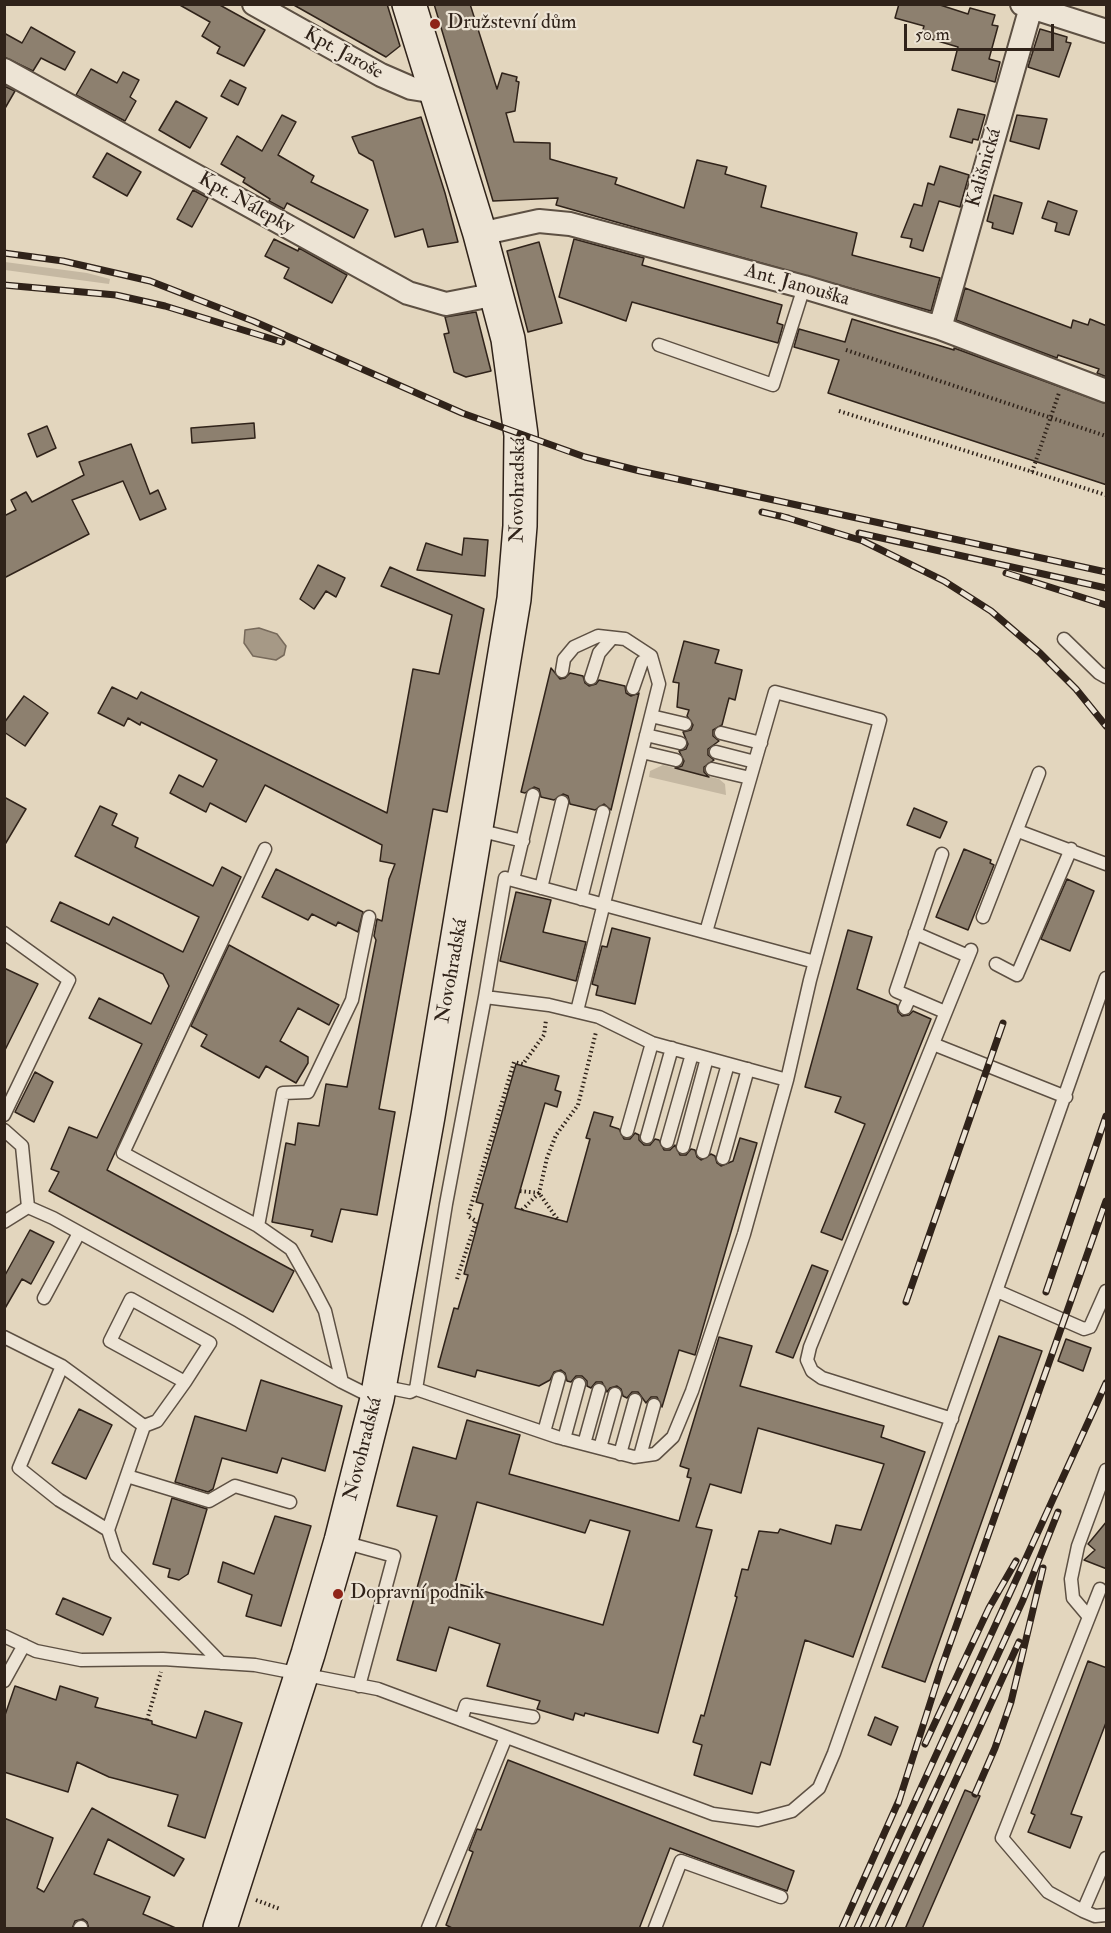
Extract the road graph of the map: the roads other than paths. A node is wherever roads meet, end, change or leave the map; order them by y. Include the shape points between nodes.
1 (254, 4) edge
2 (409, 4) edge
3 (1026, 6) edge
4 (1107, 31) edge
5 (4, 70) edge
6 (436, 92) junction
7 (480, 234) junction
8 (804, 287) junction
9 (497, 294) junction
10 (940, 328) junction
11 (659, 345) dead end
12 (1107, 391) edge
13 (612, 638) junction
14 (1064, 639) dead end
15 (651, 656) junction
16 (562, 671) dead end
17 (1107, 677) edge
18 (591, 678) dead end
19 (633, 688) dead end
20 (651, 716) junction
21 (685, 724) dead end
22 (721, 733) dead end
23 (646, 735) junction
24 (681, 743) dead end
25 (761, 743) junction
26 (642, 752) junction
27 (716, 752) dead end
28 (676, 760) dead end
29 (755, 762) junction
30 (711, 769) dead end
31 (1039, 773) dead end
32 (750, 778) junction
33 (533, 795) dead end
34 (562, 802) dead end
35 (603, 812) dead end
36 (477, 830) junction
37 (1018, 831) junction
38 (523, 841) junction
39 (265, 849) dead end
40 (1071, 849) junction
41 (942, 854) dead end
42 (1107, 864) edge
43 (513, 880) junction
44 (541, 888) junction
45 (582, 899) junction
46 (602, 904) junction
47 (369, 916) dead end
48 (983, 917) dead end
49 (706, 932) junction
50 (4, 933) edge
51 (915, 933) junction
52 (815, 963) junction
53 (996, 964) dead end
54 (1107, 978) edge
55 (486, 997) junction
56 (1102, 1008) edge
57 (577, 1011) junction
58 (945, 1012) junction
59 (652, 1043) junction
60 (933, 1044) junction
61 (672, 1048) junction
62 (692, 1054) junction
63 (707, 1058) junction
64 (728, 1064) junction
65 (748, 1069) junction
66 (787, 1080) junction
67 (1066, 1096) junction
68 (4, 1114) edge
69 (4, 1130) edge
70 (627, 1131) dead end
71 (647, 1137) dead end
72 (667, 1142) dead end
73 (683, 1147) dead end
74 (704, 1152) dead end
75 (723, 1158) dead end
76 (28, 1207) junction
77 (4, 1222) edge
78 (258, 1226) junction
79 (79, 1233) junction
80 (997, 1291) junction
81 (1107, 1291) edge
82 (44, 1298) dead end
83 (4, 1337) edge
84 (62, 1366) junction
85 (558, 1378) dead end
86 (185, 1382) junction
87 (342, 1382) junction
88 (579, 1384) dead end
89 (416, 1389) junction
90 (599, 1390) dead end
91 (378, 1393) junction
92 (615, 1394) dead end
93 (635, 1400) dead end
94 (654, 1405) dead end
95 (952, 1419) junction
96 (144, 1426) junction
97 (544, 1432) junction
98 (564, 1439) junction
99 (584, 1444) junction
100 (600, 1448) junction
101 (620, 1454) junction
102 (640, 1456) junction
103 (4, 1467) edge
104 (19, 1468) junction
105 (1107, 1470) edge
106 (127, 1476) junction
107 (290, 1502) dead end
108 (108, 1530) junction
109 (341, 1541) junction
110 (1100, 1589) dead end
111 (1089, 1617) junction
112 (4, 1636) edge
113 (24, 1645) junction
114 (220, 1663) junction
115 (302, 1673) junction
116 (4, 1681) edge
117 (359, 1686) junction
118 (533, 1717) dead end
119 (461, 1720) junction
120 (506, 1737) junction
121 (1107, 1858) edge
122 (781, 1897) dead end
123 (1083, 1911) junction
124 (1107, 1915) edge
125 (220, 1929) edge
126 (428, 1929) edge
127 (655, 1929) edge

1 - 6 street, Kpt. Jaroše via 381,75 411,88
2 - 6 main road, Novohradská
3 - 4 street
3 - 10 street, Kališnická
5 - 9 street, Kpt. Nálepky via 408,293 446,304
6 - 7 main road, Novohradská
7 - 8 street, Ant. Janouška via 539,221 570,224
7 - 9 main road, Novohradská
8 - 10 street, Ant. Janouška
8 - 11 lane via 773,385
9 - 36 main road, Novohradská via 517,393 520,526 513,611
10 - 12 street, Ant. Janouška
13 - 15 lane via 625,639
13 - 16 lane via 598,636 574,647 564,659
13 - 18 lane via 599,653
14 - 17 lane
15 - 19 lane via 642,662
15 - 20 lane via 659,684
20 - 21 lane
20 - 23 lane
22 - 25 lane
23 - 24 lane
23 - 26 lane
25 - 29 lane
25 - 52 lane via 775,692 880,720
26 - 28 lane
26 - 46 lane
27 - 29 lane
29 - 32 lane
30 - 32 lane
31 - 37 lane
32 - 49 lane
33 - 38 lane
34 - 44 lane
35 - 45 lane
36 - 38 lane
36 - 91 main road, Novohradská
37 - 40 lane
37 - 48 lane
38 - 43 lane
39 - 78 lane via 123,1153
40 - 42 lane
40 - 53 lane via 1017,975
41 - 51 lane
43 - 44 lane
43 - 55 lane via 504,878
44 - 45 lane
45 - 46 lane
46 - 49 lane
46 - 57 lane
47 - 78 lane via 352,1000 318,1072 308,1092 283,1093
49 - 52 lane
50 - 68 lane via 69,980
51 - 58 lane via 896,991 908,1002
51 - 58 lane via 969,953
52 - 66 lane
54 - 56 lane
55 - 57 lane
55 - 89 lane
56 - 67 lane
57 - 59 lane via 599,1017
58 - 60 lane
59 - 61 lane
59 - 70 lane
60 - 67 lane
60 - 95 lane via 807,1360 812,1371 822,1378
61 - 62 lane
61 - 71 lane
62 - 63 lane
62 - 72 lane
63 - 64 lane
63 - 73 lane
64 - 65 lane
64 - 74 lane
65 - 66 lane
65 - 75 lane
66 - 102 lane via 744,1234 692,1390 673,1437 655,1454
67 - 80 lane
69 - 76 lane via 22,1146
76 - 77 lane
76 - 79 lane
78 - 87 lane via 291,1249 313,1288 325,1311
79 - 82 lane
79 - 87 lane
80 - 81 lane via 1084,1329 1090,1327
80 - 95 lane
83 - 84 lane
84 - 96 lane
84 - 104 lane
85 - 97 lane
86 - 86 lane via 110,1341 131,1299 210,1343
86 - 96 lane via 157,1420
87 - 91 lane
88 - 98 lane
89 - 91 lane
89 - 97 lane
90 - 99 lane
91 - 109 main road, Novohradská
92 - 100 lane
93 - 101 lane
94 - 102 lane
95 - 120 lane via 834,1753 819,1788 792,1811 758,1820 713,1814
96 - 106 lane
97 - 98 lane
98 - 99 lane
99 - 100 lane
100 - 101 lane
101 - 102 lane
103 - 104 lane
104 - 108 lane via 59,1500
105 - 111 lane via 1078,1546 1071,1579 1073,1598
106 - 107 lane via 209,1502 235,1486
106 - 108 lane
108 - 114 lane via 116,1555
109 - 115 main road, Novohradská
109 - 117 lane via 394,1556
110 - 111 lane
111 - 123 lane via 1002,1838 1047,1892
112 - 113 lane
113 - 114 lane via 81,1660
113 - 116 lane
114 - 115 lane
115 - 117 lane
115 - 125 main road, Novohradská
117 - 119 lane via 378,1689
118 - 119 lane via 466,1705
119 - 120 lane
120 - 126 lane
121 - 123 lane
122 - 127 lane via 681,1861
123 - 124 lane

